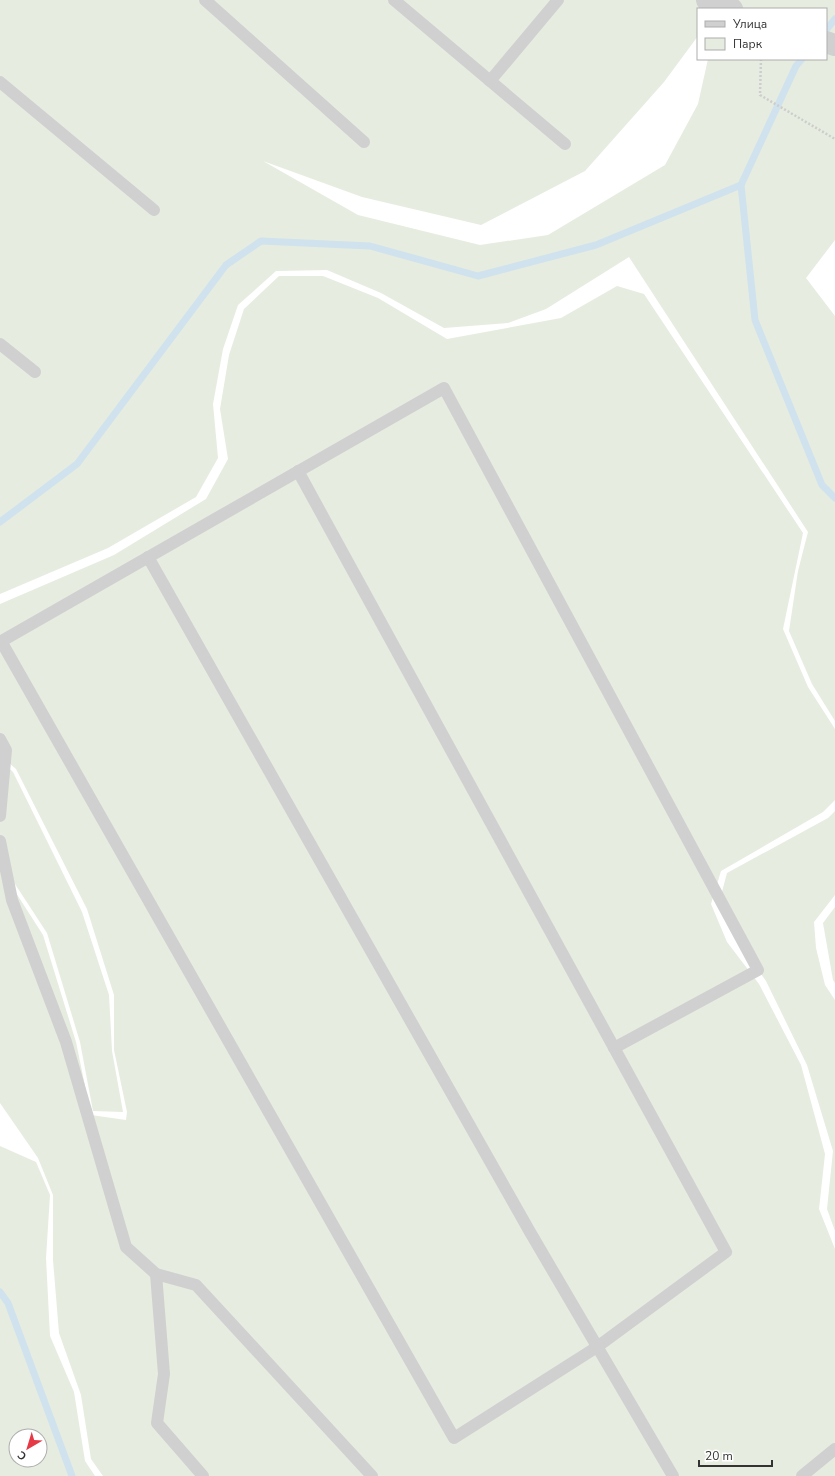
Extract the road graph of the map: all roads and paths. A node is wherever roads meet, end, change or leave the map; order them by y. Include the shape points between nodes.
1 (205, 0) edge
2 (394, 0) edge
3 (558, 0) edge
4 (707, 0) edge
5 (729, 8) edge
6 (761, 60) edge
7 (490, 81) junction
8 (0, 82) edge
9 (835, 139) edge
10 (364, 142) dead end
11 (565, 144) dead end
12 (154, 210) dead end
13 (0, 344) edge
14 (35, 372) dead end
15 (298, 471) junction
16 (148, 557) junction
17 (0, 641) edge
18 (0, 739) edge
19 (0, 816) edge
20 (0, 841) edge
21 (614, 1048) junction
22 (156, 1274) junction
23 (597, 1347) junction
24 (835, 1449) edge
25 (203, 1476) edge
26 (372, 1476) edge
27 (673, 1476) edge
28 (802, 1476) edge

1 - 10 lane
2 - 7 lane
3 - 7 lane
4 - 5 street
6 - 9 path via 760,95
7 - 11 lane
8 - 12 lane
13 - 14 lane
15 - 16 lane
15 - 21 lane
15 - 21 lane via 444,388 758,970
16 - 17 lane
16 - 23 lane
17 - 23 lane via 454,1438
18 - 19 lane via 6,750
20 - 22 lane via 12,900 66,1042 126,1247
21 - 23 lane via 726,1252
22 - 25 lane via 164,1374 157,1423
22 - 26 lane via 196,1285
23 - 27 lane
24 - 28 lane

